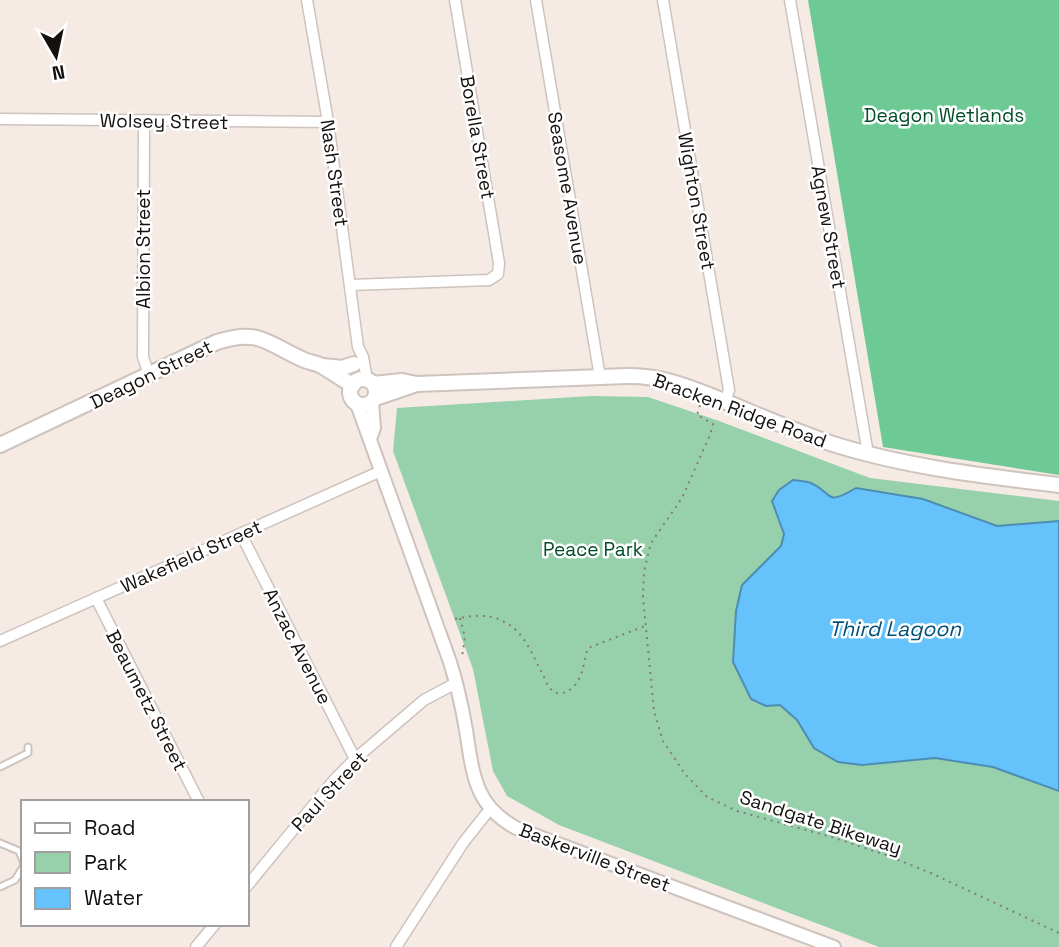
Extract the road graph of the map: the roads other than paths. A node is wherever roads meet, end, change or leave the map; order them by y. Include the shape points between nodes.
1 (307, 0) edge
2 (455, 0) edge
3 (536, 0) edge
4 (663, 0) edge
5 (790, 0) edge
6 (0, 119) edge
7 (144, 121) junction
8 (328, 122) junction
9 (351, 285) junction
10 (358, 348) junction
11 (304, 360) junction
12 (354, 364) junction
13 (322, 366) junction
14 (149, 375) junction
15 (600, 377) junction
16 (363, 391) junction
17 (725, 402) junction
18 (0, 445) edge
19 (868, 454) junction
20 (381, 471) junction
21 (1059, 485) edge
22 (241, 534) junction
23 (96, 598) junction
24 (0, 641) edge
25 (456, 683) junction
26 (28, 747) dead end
27 (355, 759) junction
28 (0, 767) edge
29 (197, 800) edge
30 (490, 809) junction
31 (0, 842) edge
32 (21, 856) edge
33 (21, 870) edge
34 (248, 884) edge
35 (0, 887) edge
36 (213, 926) edge
37 (398, 946) edge
38 (196, 947) edge
39 (834, 947) edge

1 - 8 street, Nash Street
2 - 9 street, Borella Street via 498,274 489,280
3 - 15 street, Seasome Avenue
4 - 17 street, Wighton Street via 729,390
5 - 19 street, Agnew Street
6 - 7 street, Wolsey Street
7 - 8 street, Wolsey Street
7 - 14 street, Albion Street via 143,357
8 - 9 street, Nash Street
9 - 10 street, Nash Street
10 - 12 street, Nash Street
10 - 16 street, Nash Street
11 - 13 main road, Deagon Street
11 - 14 main road, Deagon Street via 271,341 245,336 217,342
11 - 16 main road, Deagon Street via 312,371
12 - 13 main road
12 - 16 street, Nash Street
13 - 16 main road, Deagon Street
14 - 18 main road, Deagon Street
15 - 16 main road, Bracken Ridge Road via 402,381
15 - 17 main road, Bracken Ridge Road via 656,377
16 - 20 street, Baskerville Street via 365,431
17 - 19 main road, Bracken Ridge Road
19 - 21 main road, Bracken Ridge Road
20 - 22 street, Wakefield Street
20 - 25 street, Baskerville Street
22 - 23 street, Wakefield Street
22 - 27 street, Anzac Avenue
23 - 24 street, Wakefield Street
23 - 29 street, Beaumetz Street
25 - 27 street, Paul Street via 424,700
25 - 30 street, Baskerville Street via 474,780
26 - 28 lane via 24,756
27 - 34 street, Paul Street
30 - 37 street
30 - 39 street, Baskerville Street via 518,829
31 - 32 lane
33 - 35 lane via 15,880
36 - 38 street

